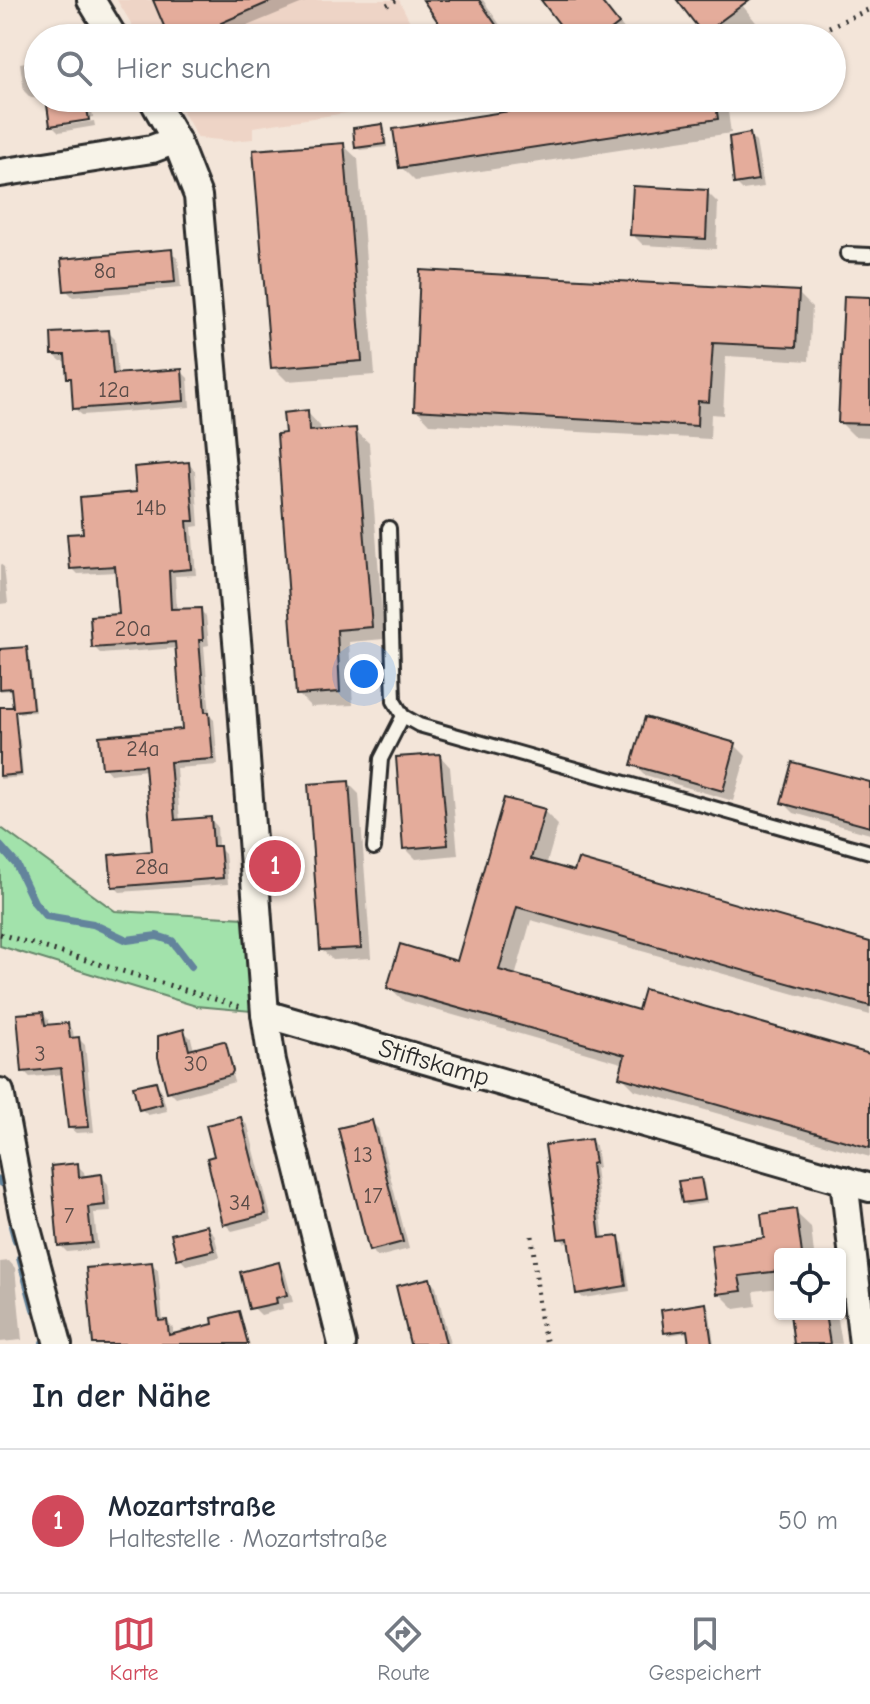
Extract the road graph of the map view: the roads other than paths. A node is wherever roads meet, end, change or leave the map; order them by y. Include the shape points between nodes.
1 (91, 0) edge
2 (106, 24) edge
3 (160, 112) edge
4 (176, 140) junction
5 (0, 173) edge
6 (847, 254) dead end
7 (870, 255) edge
8 (389, 528) dead end
9 (403, 716) junction
10 (374, 848) dead end
11 (870, 852) edge
12 (265, 1014) junction
13 (0, 1092) edge
14 (844, 1180) junction
15 (870, 1188) edge
16 (58, 1344) edge
17 (342, 1344) edge
18 (863, 1344) edge

1 - 2 street
3 - 4 street
4 - 5 street via 152,149
4 - 12 street via 198,196 203,235
6 - 7 lane
8 - 9 lane via 394,701
9 - 10 lane via 381,759
9 - 11 lane via 419,725
12 - 14 street, Stiftskamp
12 - 17 street
13 - 16 street via 23,1214
14 - 15 street, Stiftskamp
14 - 18 street

